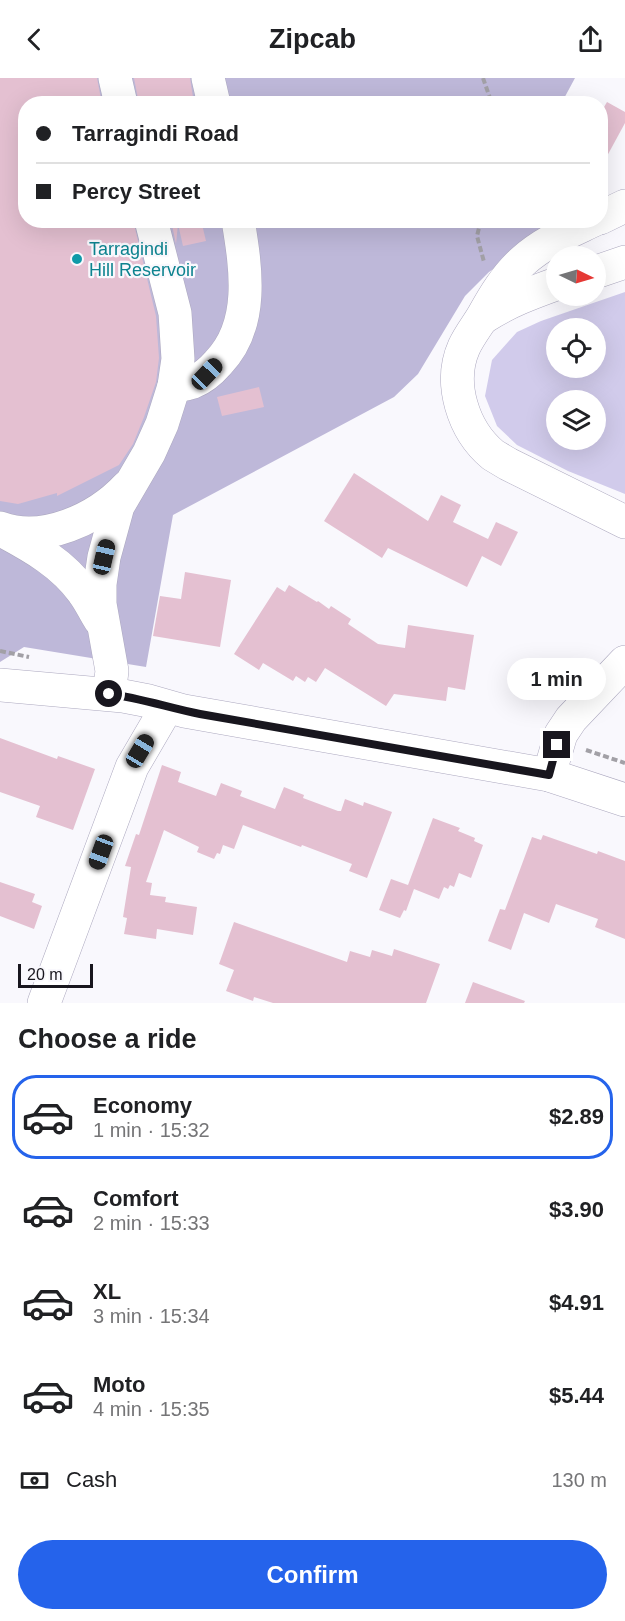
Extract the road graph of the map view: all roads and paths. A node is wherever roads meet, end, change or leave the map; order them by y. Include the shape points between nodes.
1 (115, 78) edge
2 (208, 78) edge
3 (483, 78) edge
4 (119, 96) edge
5 (212, 96) edge
6 (489, 96) edge
7 (625, 206) edge
8 (608, 214) edge
9 (153, 228) edge
10 (240, 228) edge
11 (479, 228) edge
12 (578, 228) edge
13 (625, 262) edge
14 (485, 265) dead end
15 (606, 269) edge
16 (546, 288) edge
17 (480, 320) junction
18 (174, 386) junction
19 (132, 482) junction
20 (625, 522) edge
21 (0, 529) edge
22 (103, 625) junction
23 (625, 662) edge
24 (0, 685) edge
25 (109, 694) junction
26 (167, 706) junction
27 (586, 749) dead end
28 (625, 763) edge
29 (549, 775) junction
30 (625, 800) edge
31 (44, 1003) edge

1 - 4 street
2 - 5 street
3 - 6 path
7 - 8 street
9 - 18 street via 175,313
10 - 18 street via 246,286 239,331 230,351 207,374 192,383
11 - 14 path via 477,236
12 - 17 street via 524,260 502,284
13 - 15 street
16 - 17 street via 516,298
17 - 20 street via 464,348 458,375 460,402 473,432 508,464
18 - 19 street via 159,432
19 - 21 street via 98,512 76,523 48,531
19 - 22 street via 118,506 104,557 100,584
21 - 22 street via 67,573
22 - 25 street via 112,671
23 - 29 street via 571,719 561,734
24 - 25 street
25 - 26 street
26 - 29 street
26 - 31 street via 132,767
27 - 28 path
29 - 30 street

